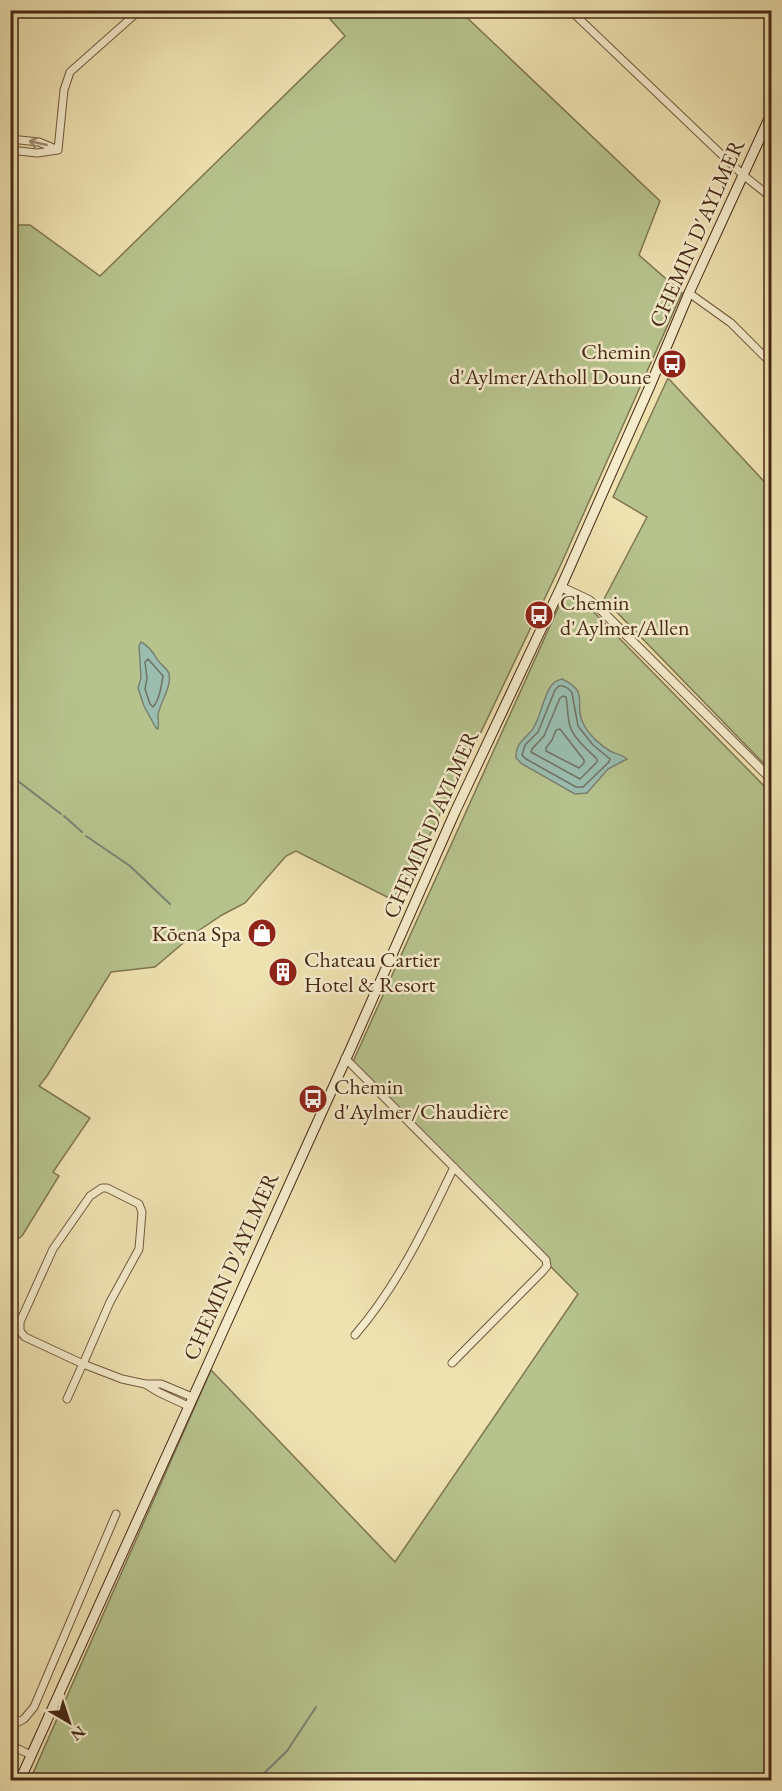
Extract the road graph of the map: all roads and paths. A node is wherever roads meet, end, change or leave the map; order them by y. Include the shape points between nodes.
1 (140, 10) edge
2 (570, 10) edge
3 (771, 10) edge
4 (771, 16) edge
5 (771, 112) edge
6 (10, 139) edge
7 (10, 150) edge
8 (58, 150) junction
9 (743, 175) junction
10 (771, 198) edge
11 (689, 293) junction
12 (771, 364) edge
13 (561, 587) junction
14 (771, 780) edge
15 (345, 1058) junction
16 (454, 1167) junction
17 (10, 1328) edge
18 (20, 1331) junction
19 (355, 1335) dead end
20 (83, 1364) junction
21 (452, 1364) dead end
22 (67, 1399) dead end
23 (190, 1401) junction
24 (116, 1514) dead end
25 (10, 1726) edge
26 (10, 1745) edge
27 (31, 1755) junction
28 (20, 1780) edge

1 - 8 street via 70,72 64,90
2 - 9 street
3 - 4 street
5 - 9 main road, CHEMIN D'AYLMER
8 -> 6 street via 39,142
7 - 8 street
9 - 10 street
9 - 11 main road, CHEMIN D'AYLMER
11 - 12 street via 731,323
11 - 13 main road, CHEMIN D'AYLMER
13 - 14 street via 602,611
13 - 15 main road, CHEMIN D'AYLMER
15 - 16 street
15 - 23 main road, CHEMIN D'AYLMER
16 - 19 street via 403,1268
16 - 21 street via 546,1260 547,1266
17 - 18 street
18 - 20 street
18 - 20 street via 20,1322 49,1256 94,1192 107,1188 136,1201 141,1208 140,1245
20 - 22 street
20 - 23 street via 122,1379 161,1384
23 - 27 main road, CHEMIN D'AYLMER
24 - 25 street via 34,1707 24,1719
26 - 27 street
27 - 28 main road, CHEMIN D'AYLMER

